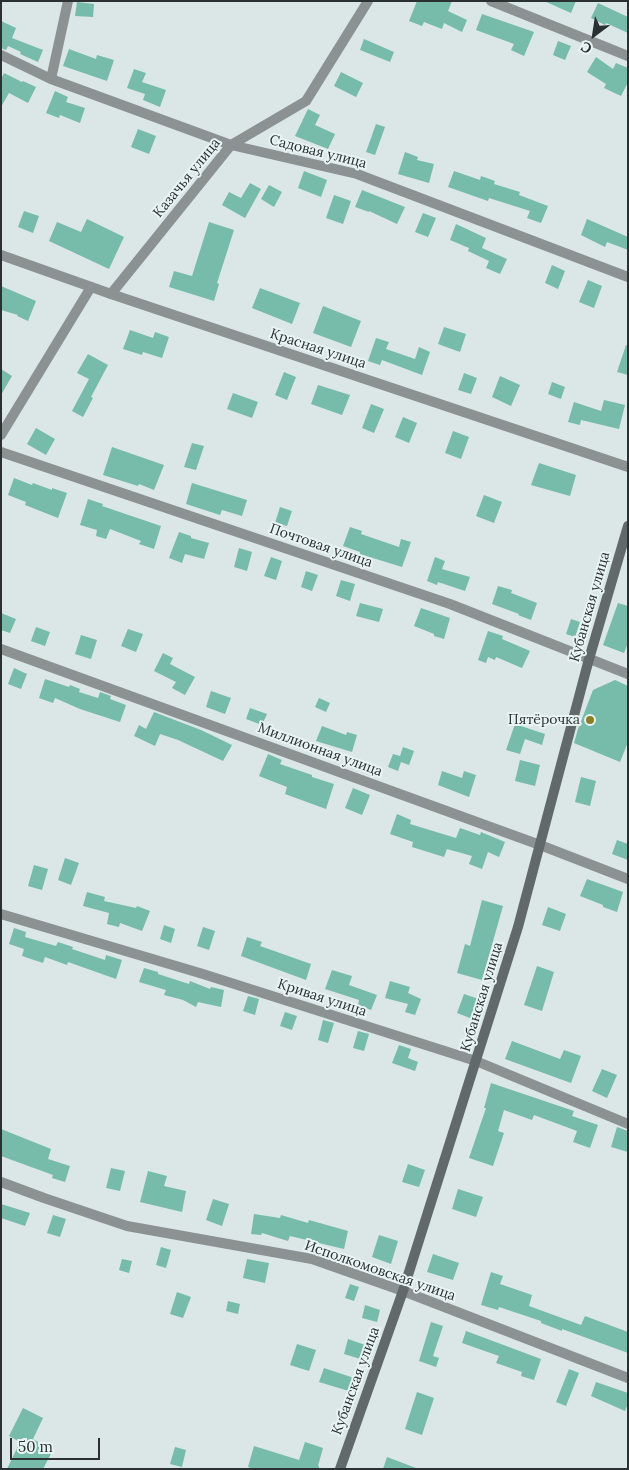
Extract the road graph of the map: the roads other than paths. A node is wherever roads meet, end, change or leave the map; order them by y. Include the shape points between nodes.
1 (68, 1) edge
2 (368, 1) edge
3 (491, 1) edge
4 (1, 55) edge
5 (628, 56) edge
6 (51, 79) junction
7 (231, 145) junction
8 (1, 255) edge
9 (628, 277) edge
10 (90, 287) junction
11 (111, 294) junction
12 (1, 434) edge
13 (1, 452) edge
14 (628, 467) edge
15 (628, 526) edge
16 (1, 649) edge
17 (589, 658) junction
18 (628, 674) edge
19 (540, 845) junction
20 (628, 879) edge
21 (1, 914) edge
22 (476, 1062) junction
23 (628, 1124) edge
24 (1, 1182) edge
25 (403, 1291) junction
26 (628, 1378) edge
27 (340, 1469) edge

1 - 6 street
2 - 7 street, Казачья улица via 306,101
3 - 5 street
4 - 6 street, Садовая улица
6 - 7 street, Садовая улица
7 - 9 street, Садовая улица via 357,174
7 - 11 street, Казачья улица
8 - 10 street, Красная улица
10 - 11 street, Красная улица
10 - 12 street
11 - 14 street, Красная улица
13 - 17 street, Почтовая улица via 450,604
15 - 17 main road, Кубанская улица
16 - 19 street, Миллионная улица
17 - 18 street, Почтовая улица
17 - 19 main road, Кубанская улица
19 - 20 street, Миллионная улица
19 - 22 main road, Кубанская улица
21 - 22 street, Кривая улица via 203,974
22 - 23 street, Кривая улица
22 - 25 main road, Кубанская улица
24 - 25 street, Исполкомовская улица via 127,1226 312,1258
25 - 26 street, Исполкомовская улица
25 - 27 main road, Кубанская улица

